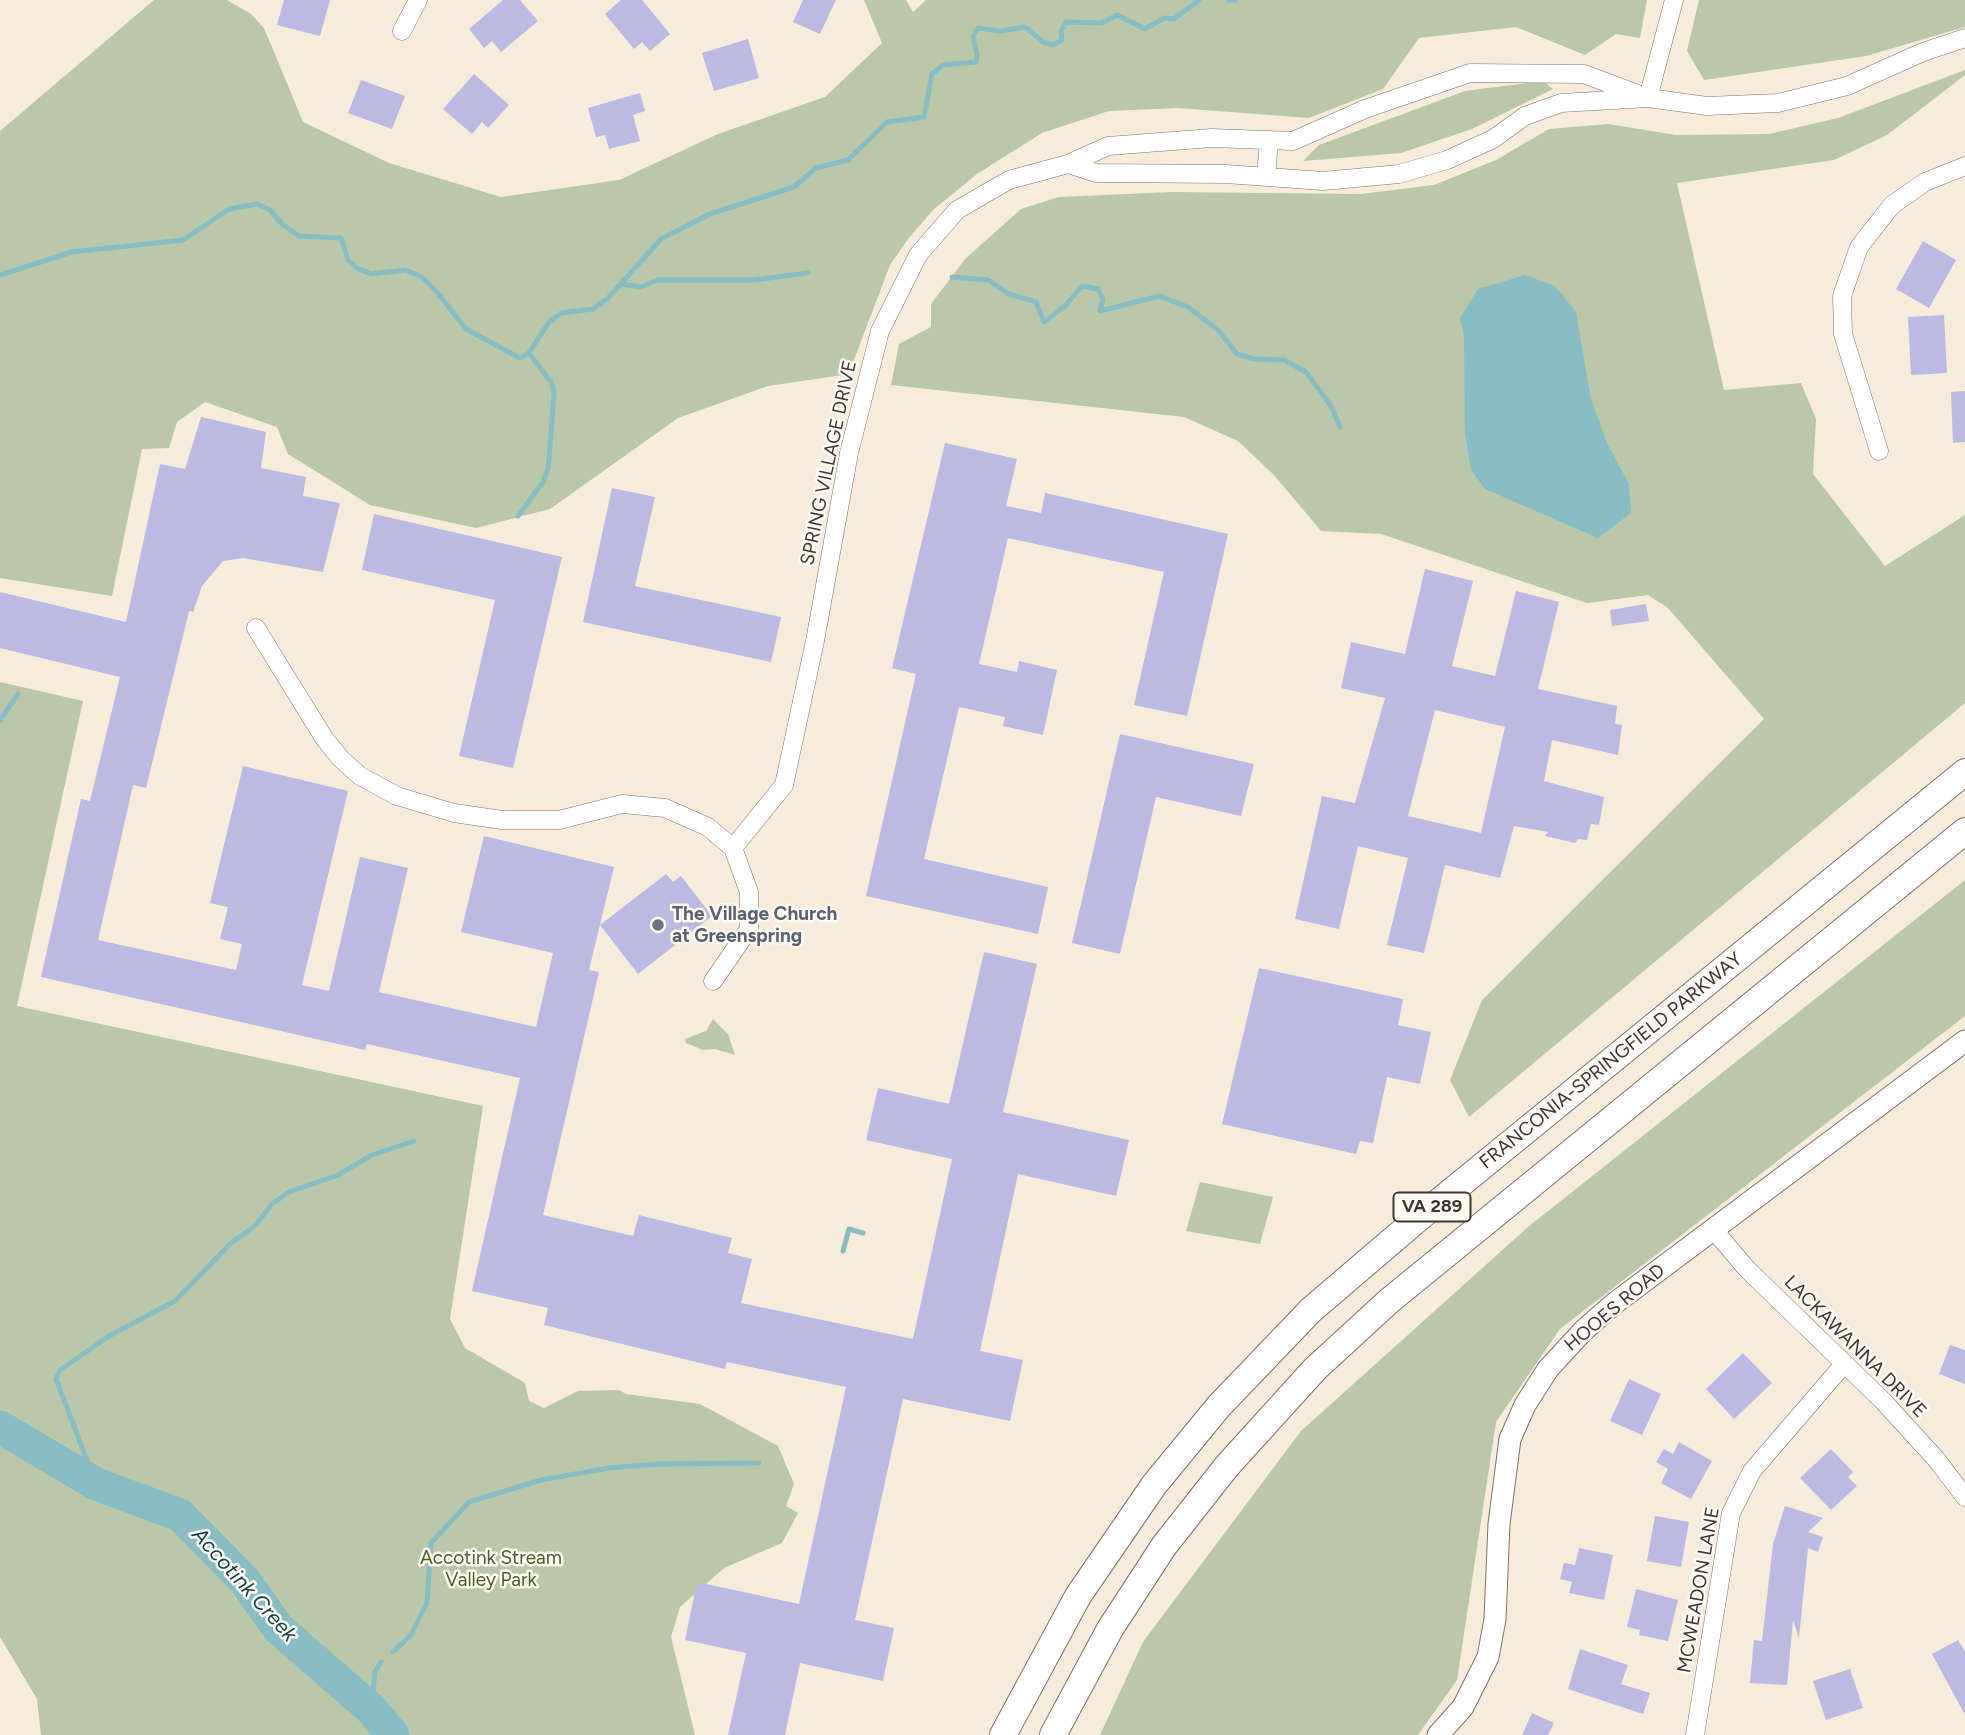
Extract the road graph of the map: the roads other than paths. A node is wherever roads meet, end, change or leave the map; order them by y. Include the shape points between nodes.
1 (418, 0) edge
2 (1674, 0) edge
3 (402, 31) dead end
4 (1965, 38) edge
5 (1648, 98) junction
6 (1269, 140) junction
7 (1068, 164) junction
8 (1965, 166) edge
9 (1266, 177) junction
10 (1879, 451) dead end
11 (256, 628) dead end
12 (1965, 772) edge
13 (1965, 831) edge
14 (733, 848) junction
15 (713, 981) dead end
16 (1965, 1041) edge
17 (1713, 1229) junction
18 (1844, 1364) junction
19 (1965, 1497) edge
20 (1003, 1735) edge
21 (1053, 1735) edge
22 (1438, 1735) edge
23 (1695, 1735) edge

1 - 3 street
2 - 5 street
4 - 5 street, SPRING VILLAGE DRIVE via 1847,86 1800,99 1732,107
5 - 6 street, SPRING VILLAGE DRIVE via 1584,74 1469,72 1365,108 1293,141
5 - 9 street, SPRING VILLAGE DRIVE via 1561,103 1525,116 1493,139 1447,160 1399,174 1323,181
6 - 7 street, SPRING VILLAGE DRIVE via 1212,138 1108,146
6 - 9 street
7 - 9 street, SPRING VILLAGE DRIVE via 1096,173
7 - 14 street, SPRING VILLAGE DRIVE via 1009,180 957,210 918,255 880,331 849,453 784,785
8 - 10 street via 1925,182 1892,205 1859,247 1842,296 1843,334
11 - 14 street via 341,759 360,776 397,796 454,813 502,820 559,820 622,804 665,808 708,827
12 - 20 main road, FRANCONIA-SPRINGFIELD PARKWAY / VA 289 via 1371,1257 1304,1318 1219,1406 1128,1520 1078,1596
13 - 21 main road, VA 289 via 1390,1301 1315,1369 1227,1466 1164,1546 1110,1629
14 - 15 street via 749,892 749,929
16 - 17 street, HOOES ROAD
17 - 18 street, LACKAWANNA DRIVE
17 - 22 street, HOOES ROAD via 1583,1331 1548,1369 1525,1405 1510,1439 1504,1471 1495,1619 1488,1657 1463,1707
18 - 19 street, LACKAWANNA DRIVE via 1901,1421
18 - 23 street, MCWEADON LANE via 1752,1471 1731,1513

